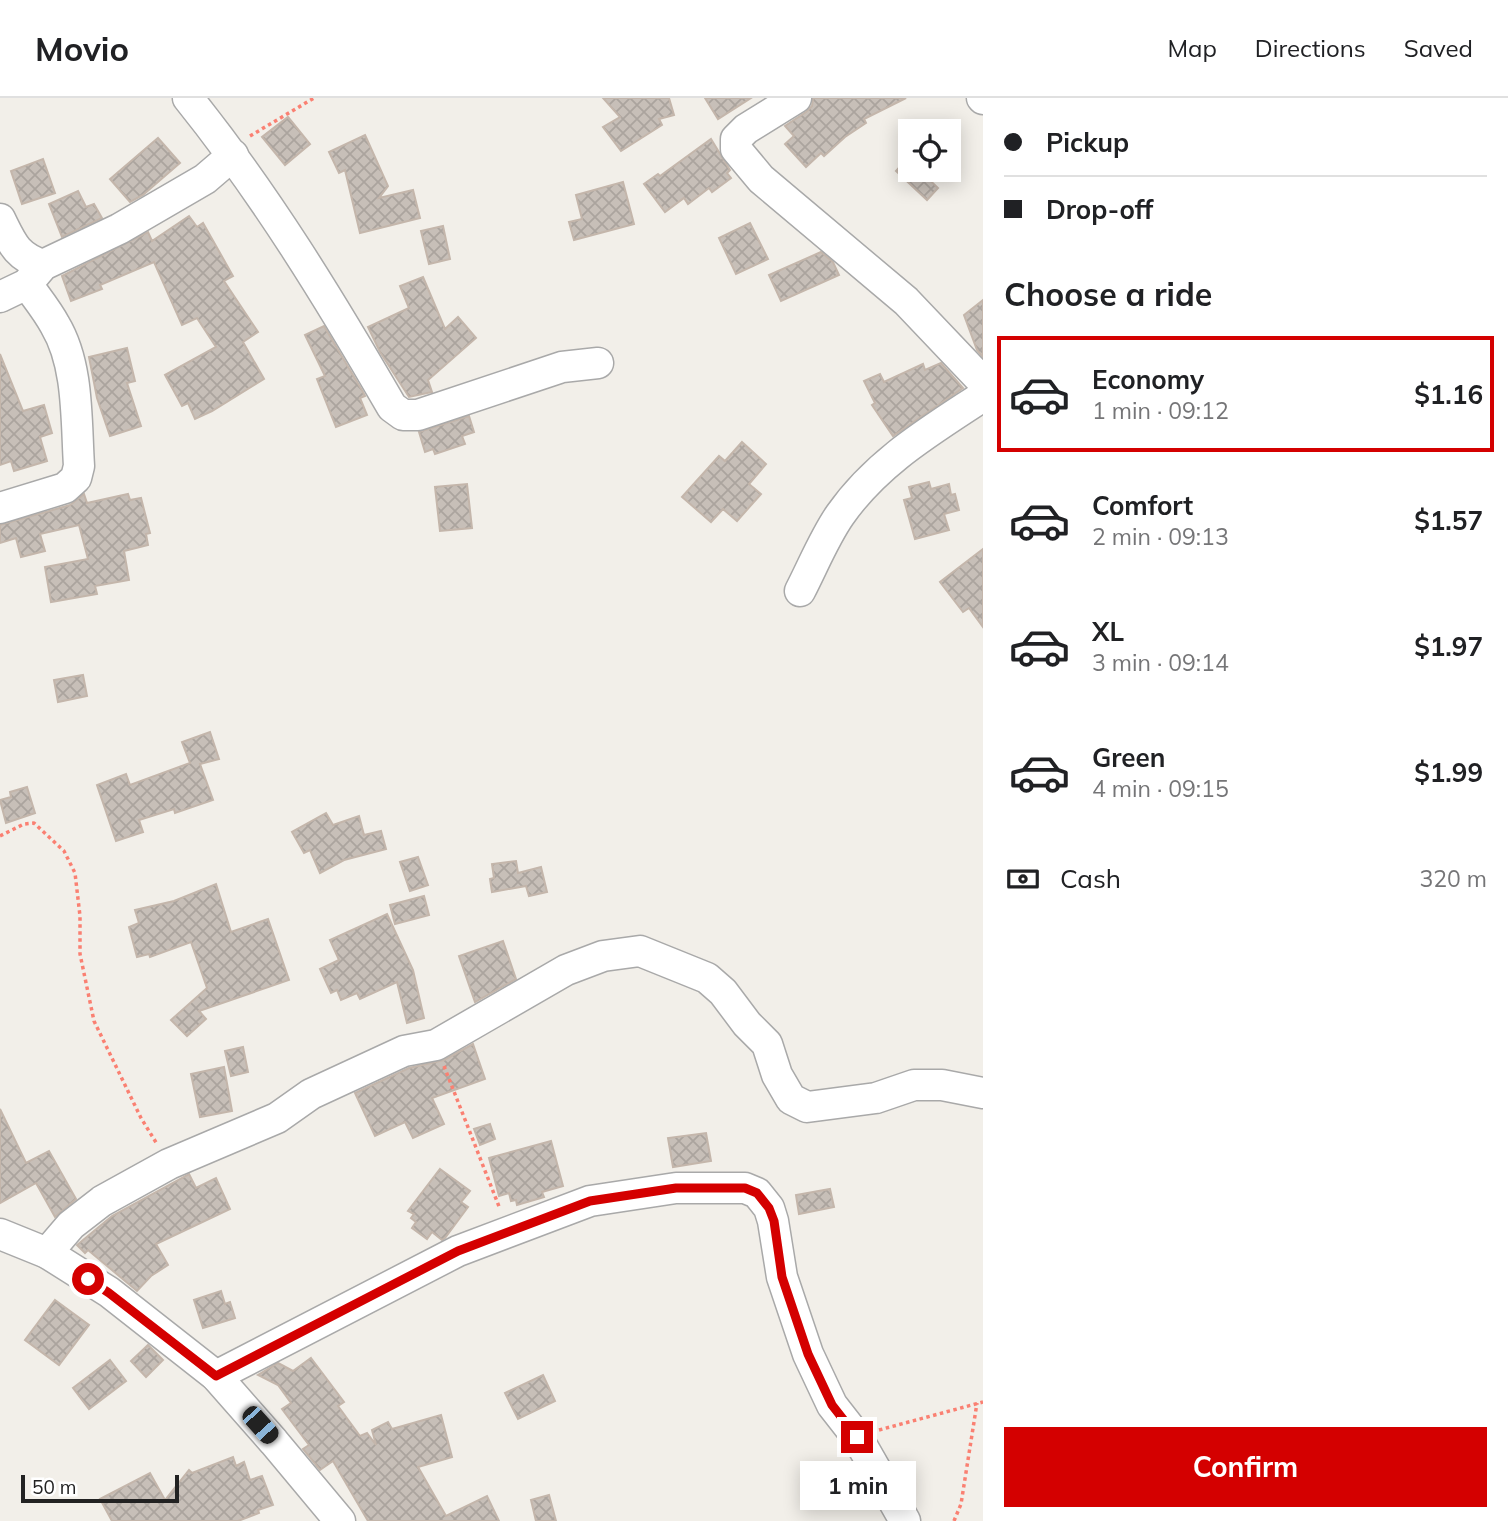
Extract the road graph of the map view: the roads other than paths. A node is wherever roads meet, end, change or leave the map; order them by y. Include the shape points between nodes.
1 (188, 98) edge
2 (796, 98) edge
3 (231, 152) junction
4 (0, 219) edge
5 (35, 274) junction
6 (0, 297) edge
7 (598, 363) dead end
8 (983, 382) edge
9 (983, 396) edge
10 (0, 508) edge
11 (800, 591) dead end
12 (983, 1093) edge
13 (0, 1234) edge
14 (47, 1253) junction
15 (216, 1376) junction
16 (340, 1521) edge
17 (905, 1521) edge

1 - 3 street
2 - 8 street via 746,129 736,139 736,149 777,195 906,301
3 - 5 street via 205,179
3 - 7 street via 310,268 392,407 403,415 418,415 562,367
4 - 5 street
5 - 6 street
5 - 10 street via 72,372 79,466 76,478 65,488
9 - 11 street via 901,450 865,484 839,517
12 - 14 street via 915,1085 876,1098 807,1107 791,1099 766,1044 706,978 640,951 603,956 566,971 436,1045 404,1051 311,1094 277,1118 169,1164 102,1201
13 - 14 street
14 - 15 street via 109,1293
15 - 16 street
15 - 17 street via 458,1251 590,1201 676,1188 745,1188 757,1193 769,1208 782,1277 808,1354 832,1405 857,1437

